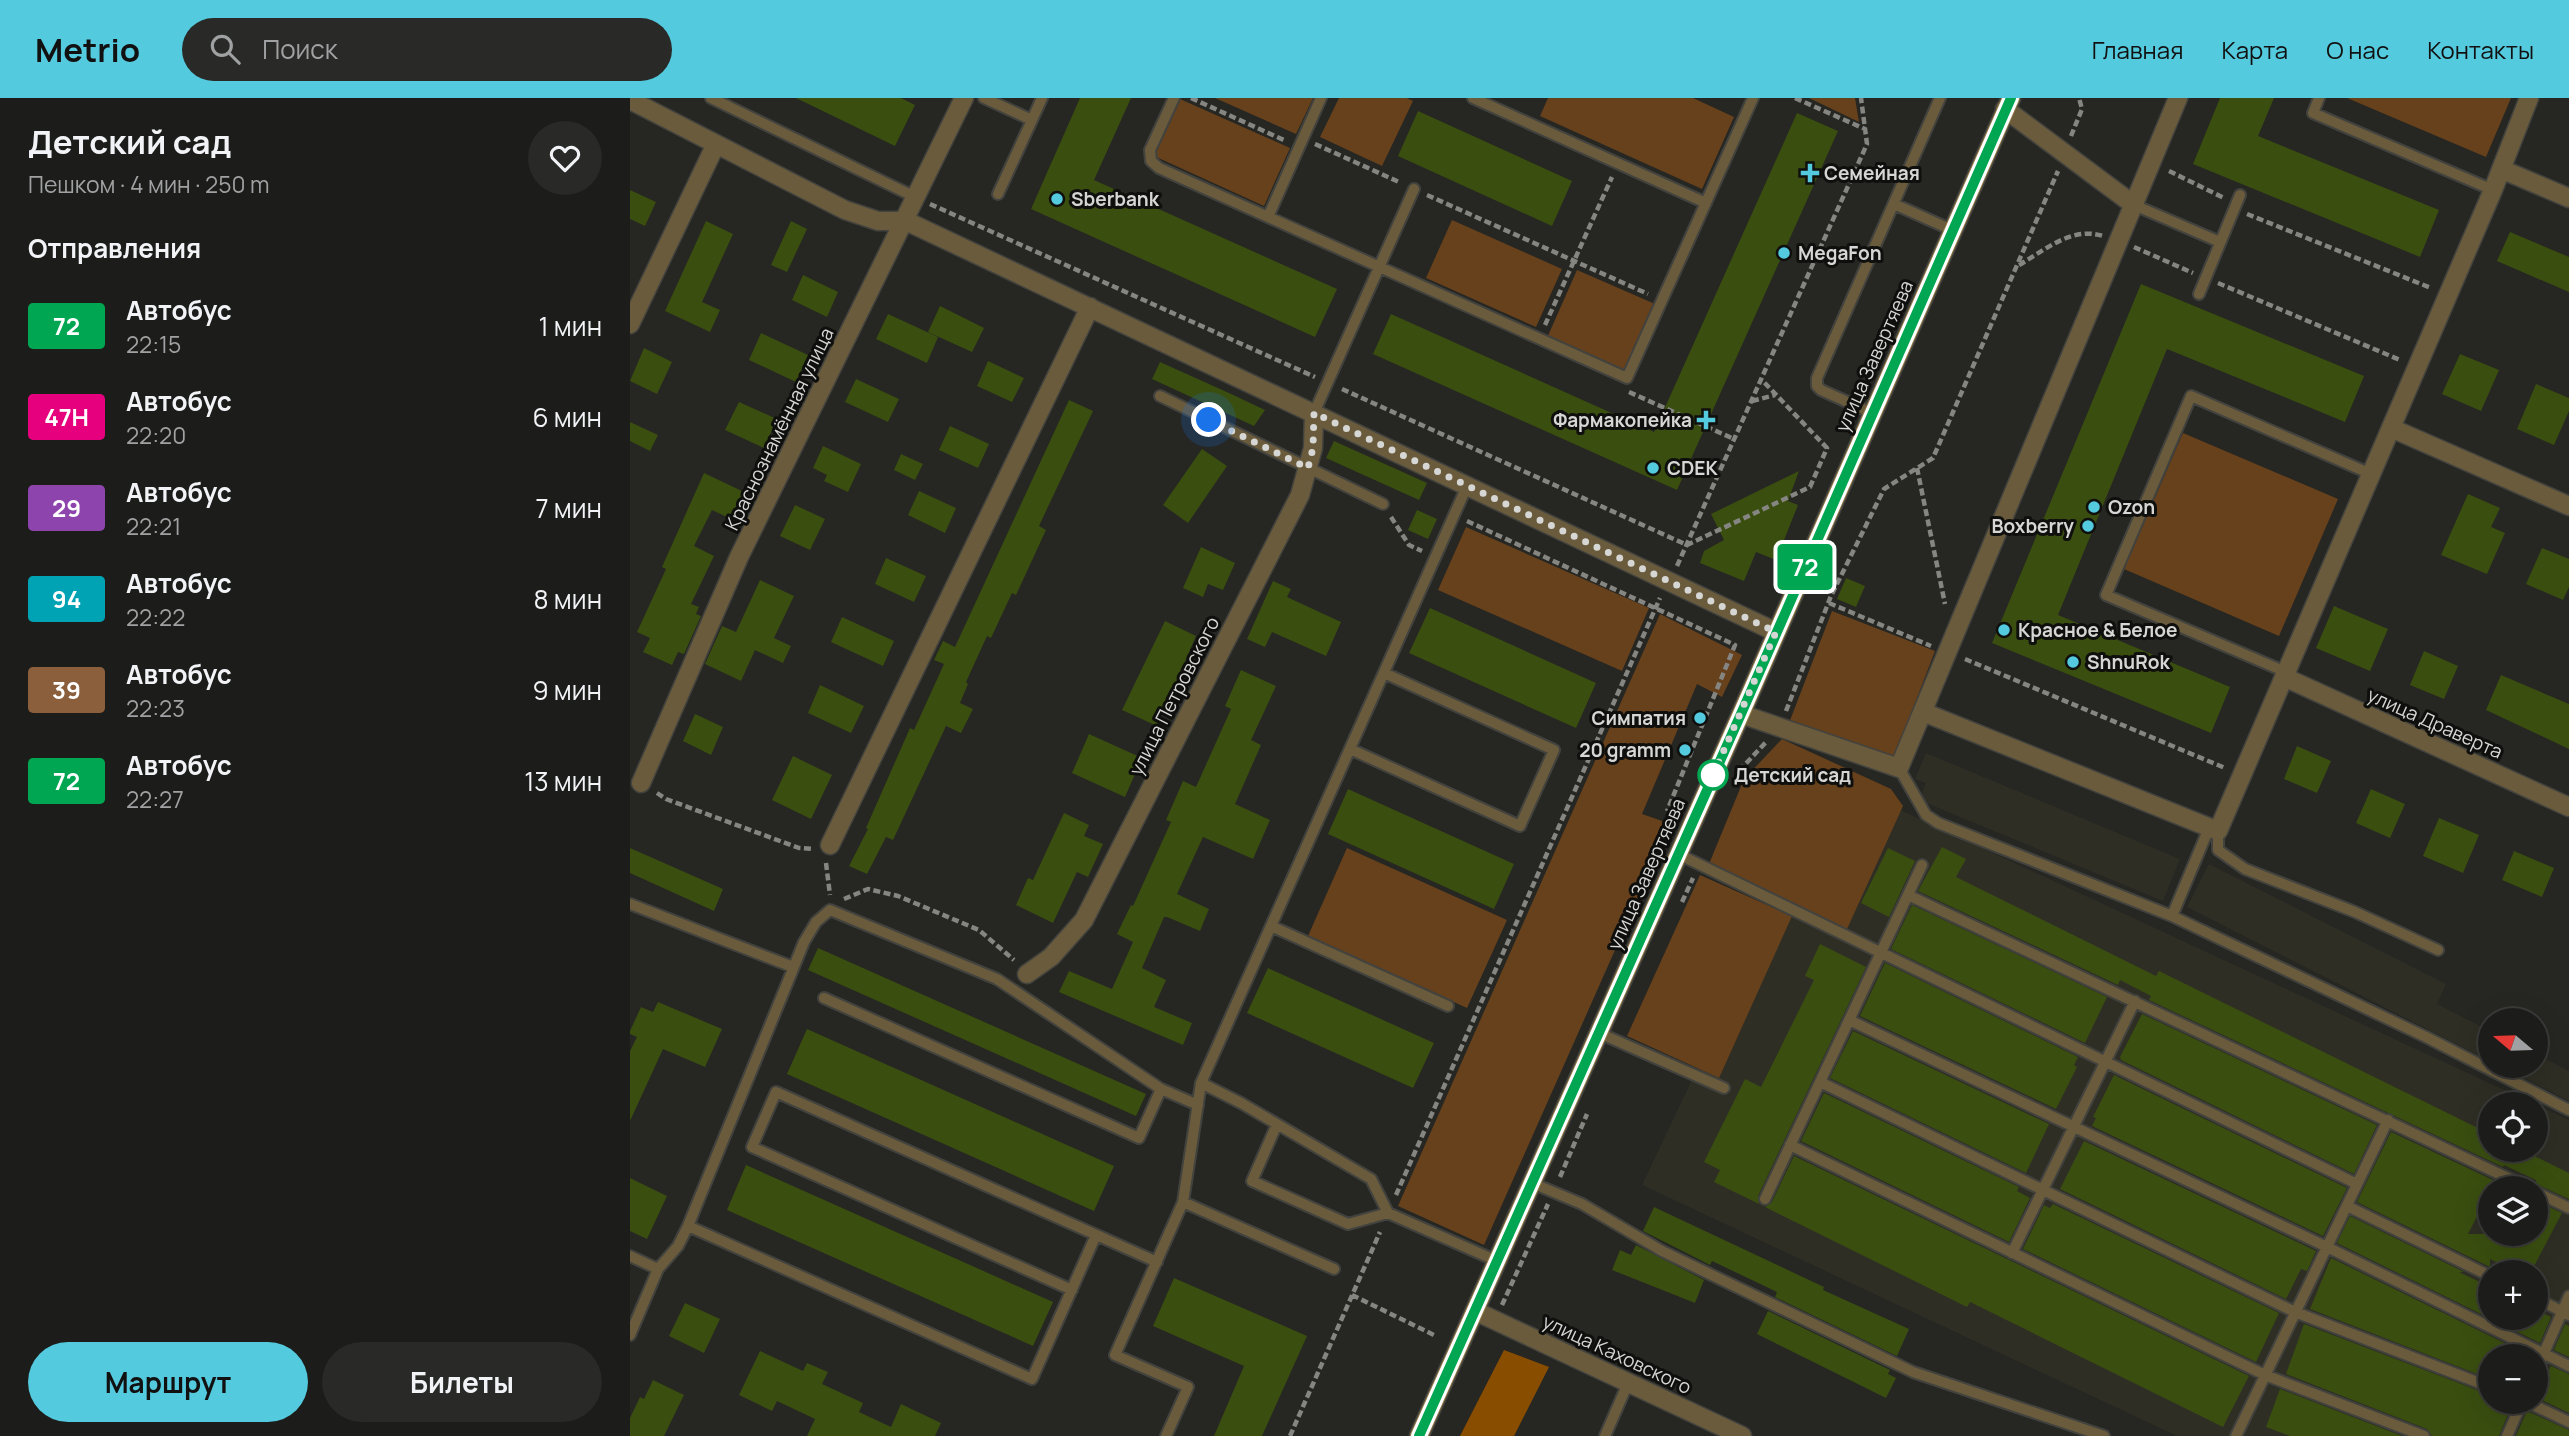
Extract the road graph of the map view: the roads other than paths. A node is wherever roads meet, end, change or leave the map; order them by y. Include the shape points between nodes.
1 (711, 98) edge
2 (964, 98) edge
3 (984, 98) edge
4 (1042, 98) edge
5 (1174, 98) edge
6 (1321, 98) edge
7 (1473, 98) edge
8 (1941, 98) edge
9 (2178, 98) edge
10 (2319, 98) edge
11 (2529, 98) edge
12 (1751, 99) edge
13 (630, 100) edge
14 (2008, 101) edge
15 (1032, 120) junction
16 (716, 144) junction
17 (2501, 169) junction
18 (1415, 189) road end
19 (2493, 190) junction
20 (999, 194) dead end
21 (2240, 195) dead end
22 (917, 198) junction
23 (2569, 198) edge
24 (1706, 203) junction
25 (1894, 204) junction
26 (2133, 205) junction
27 (1268, 217) junction
28 (906, 220) junction
29 (1952, 230) junction
30 (2220, 242) junction
31 (1380, 267) junction
32 (2199, 294) dead end
33 (1090, 307) junction
34 (630, 324) edge
35 (1160, 396) dead end
36 (1314, 413) junction
37 (1872, 413) junction
38 (2391, 428) junction
39 (1308, 468) junction
40 (2371, 474) junction
41 (1467, 486) junction
42 (1383, 504) road end
43 (2569, 506) edge
44 (1776, 632) junction
45 (1384, 673) junction
46 (2285, 675) junction
47 (1923, 712) junction
48 (1741, 714) junction
49 (1350, 749) junction
50 (1899, 768) junction
51 (641, 783) road end
52 (2569, 807) edge
53 (2213, 830) junction
54 (830, 845) road end
55 (1678, 854) junction
56 (1922, 865) dead end
57 (1908, 895) junction
58 (630, 904) edge
59 (2172, 916) junction
60 (1271, 926) junction
61 (2438, 950) dead end
62 (1880, 953) junction
63 (793, 967) junction
64 (1027, 974) road end
65 (824, 998) dead end
66 (2134, 1001) junction
67 (1448, 1006) dead end
68 (1849, 1020) junction
69 (1599, 1032) junction
70 (2105, 1063) junction
71 (1820, 1082) junction
72 (1201, 1083) junction
73 (1724, 1088) dead end
74 (1161, 1089) junction
75 (1198, 1105) junction
76 (2569, 1110) edge
77 (2388, 1120) junction
78 (1277, 1124) junction
79 (2074, 1127) junction
80 (1790, 1145) junction
81 (2504, 1176) edge
82 (1532, 1183) junction
83 (2357, 1184) junction
84 (2043, 1190) junction
85 (2548, 1198) edge
86 (1765, 1199) dead end
87 (1183, 1202) junction
88 (2347, 1206) junction
89 (2569, 1208) edge
90 (1388, 1213) junction
91 (688, 1227) junction
92 (1096, 1235) junction
93 (2327, 1247) junction
94 (2012, 1253) junction
95 (630, 1256) edge
96 (1497, 1261) junction
97 (1157, 1262) junction
98 (658, 1269) junction
99 (1334, 1269) dead end
100 (2478, 1270) edge
101 (1072, 1290) junction
102 (2569, 1296) edge
103 (2548, 1304) edge
104 (1475, 1311) junction
105 (2295, 1312) junction
106 (2566, 1313) edge
107 (630, 1335) edge
108 (2523, 1344) edge
109 (2548, 1345) edge
110 (2548, 1356) edge
111 (2569, 1366) edge
112 (2265, 1376) junction
113 (2478, 1382) edge
114 (1628, 1383) junction
115 (2548, 1412) edge
116 (2519, 1414) edge
117 (2569, 1422) edge
118 (1166, 1436) edge
119 (1419, 1436) edge
120 (1605, 1436) edge
121 (1742, 1436) edge
122 (2104, 1436) edge
123 (2236, 1436) edge
124 (2424, 1436) edge
125 (2507, 1436) edge

1 - 22 lane
2 - 22 street, Краснознамённая улица
3 - 15 lane
4 - 15 lane
5 - 27 lane via 1150,150 1151,161
6 - 27 lane
7 - 24 lane
8 - 25 lane
9 - 26 street
10 - 19 lane via 2313,113
11 - 17 street
12 - 24 lane
13 - 16 street
14 - 26 street via 2064,153
14 - 29 main road, улица Завертяева
15 - 20 lane
16 - 28 street via 845,210 878,221
16 - 34 street
17 - 19 street
17 - 23 street
18 - 31 lane
19 - 38 street
21 - 30 lane
22 - 28 street, Краснознамённая улица
24 - 31 lane via 1627,378
25 - 29 lane
25 - 37 lane via 1817,378 1821,390
26 - 30 lane
26 - 47 street
27 - 31 lane
28 - 33 street
28 - 51 street, Краснознамённая улица via 739,557
29 - 37 main road, улица Завертяева
30 - 32 lane
31 - 36 lane
33 - 36 street
33 - 54 street
35 - 39 lane
36 - 39 street, улица Петровского
36 - 41 street
37 - 44 main road, улица Завертяева
38 - 40 street
38 - 43 street
39 - 42 lane
39 - 64 street, улица Петровского via 1300,495 1084,920 1051,957
40 - 46 street
40 - 46 lane via 2191,397 2164,458 2106,595
41 - 44 street
41 - 45 lane
44 - 48 main road, улица Завертяева
45 - 49 lane
45 - 49 lane via 1554,750 1520,825
46 - 52 street, улица Драверта
46 - 53 street
47 - 50 street
47 - 53 street
48 - 50 street
48 - 55 main road, улица Завертяева
49 - 60 lane
50 - 59 lane via 1926,815 1938,823
53 - 59 lane
53 - 61 lane via 2218,850 2245,869
55 - 62 lane
55 - 69 main road, улица Завертяева
56 - 57 lane
57 - 62 lane
57 - 66 lane
58 - 63 lane
59 - 76 lane
60 - 67 lane
60 - 72 lane
62 - 68 lane
62 - 70 lane
63 - 74 lane via 816,922 830,910 997,979
63 - 91 lane
65 - 74 lane via 1139,1138
66 - 70 lane
66 - 77 lane
68 - 71 lane
68 - 79 lane
69 - 73 lane
69 - 82 main road, улица Завертяева
70 - 79 lane
70 - 83 lane
71 - 80 lane
71 - 84 lane
72 - 75 lane
72 - 78 lane
74 - 75 lane
75 - 87 lane
77 - 81 lane
77 - 83 lane
78 - 90 lane via 1371,1179
78 - 90 lane via 1252,1181 1348,1224
79 - 84 lane
79 - 93 lane
80 - 86 lane
80 - 94 lane
82 - 96 main road, улица Завертяева
82 - 122 lane via 1913,1372
83 - 88 lane
84 - 94 lane
84 - 105 lane
85 - 89 lane
87 - 97 lane
87 - 99 lane
88 - 93 lane
88 - 100 lane
90 - 96 lane
91 - 98 lane
91 - 101 lane via 1032,1379
92 - 97 lane
92 - 101 lane
92 - 101 lane via 776,1092 752,1147
93 - 105 lane
93 - 108 lane
94 - 112 lane
95 - 98 lane
96 - 104 main road, улица Завертяева
97 - 118 lane via 1115,1355 1188,1387
98 - 107 lane
102 - 106 lane
103 - 106 lane
104 - 114 street, улица Каховского
104 - 119 main road, улица Завертяева
105 - 112 lane
105 - 113 lane
106 - 109 lane
110 - 111 lane
112 - 123 lane
112 - 124 lane
114 - 120 lane
114 - 121 street, улица Каховского
115 - 117 lane
116 - 125 lane

